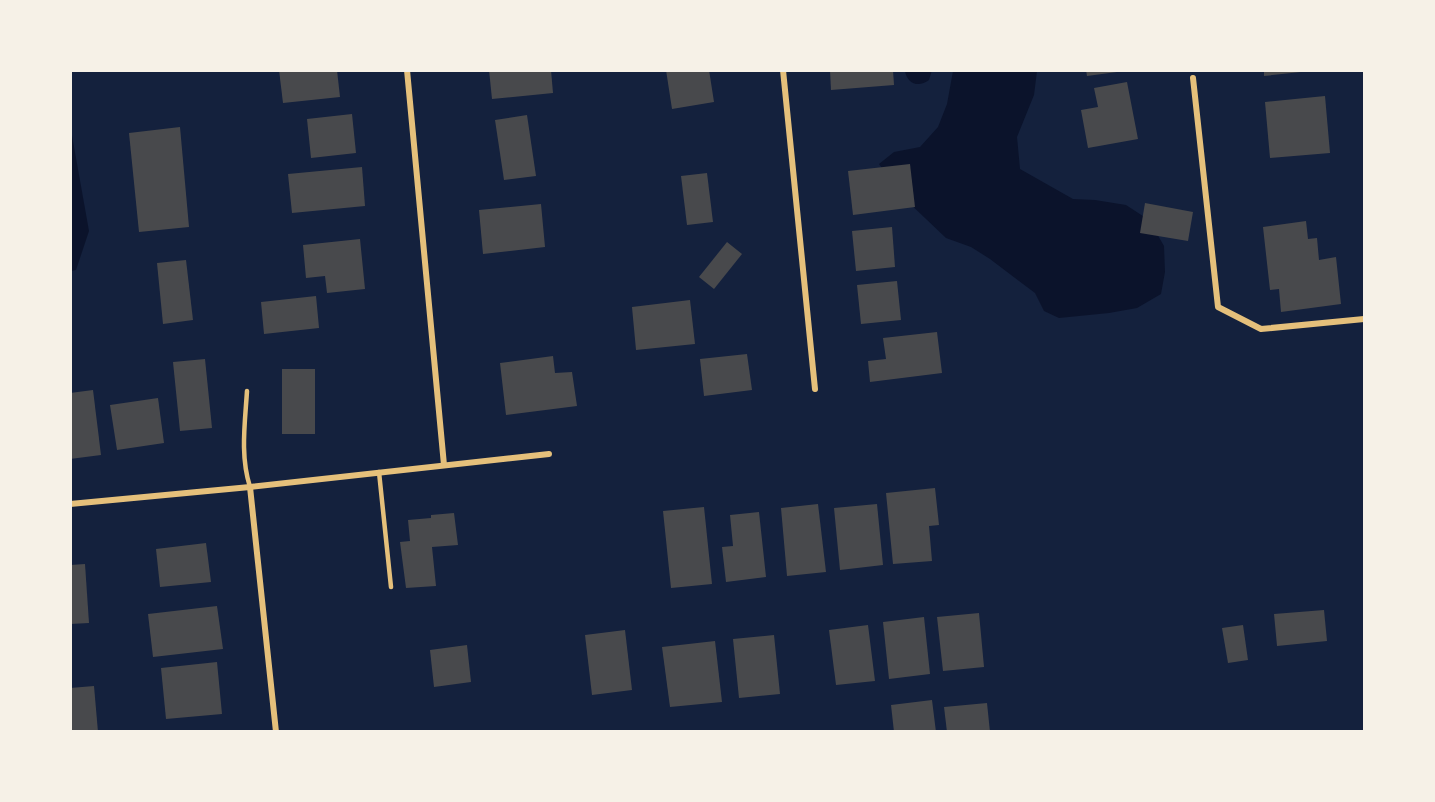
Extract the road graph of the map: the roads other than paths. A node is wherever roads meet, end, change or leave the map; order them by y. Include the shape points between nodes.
1 (407, 70) edge
2 (783, 70) edge
3 (1193, 78) dead end
4 (1365, 319) edge
5 (816, 389) dead end
6 (247, 391) dead end
7 (549, 454) dead end
8 (444, 465) junction
9 (379, 472) junction
10 (250, 487) junction
11 (70, 504) edge
12 (391, 587) dead end
13 (276, 732) edge

1 - 8 street
2 - 5 street
3 - 4 street via 1218,308 1261,329
6 - 10 lane via 244,443
7 - 8 street
8 - 9 street
9 - 10 street
9 - 12 lane
10 - 11 street
10 - 13 street

